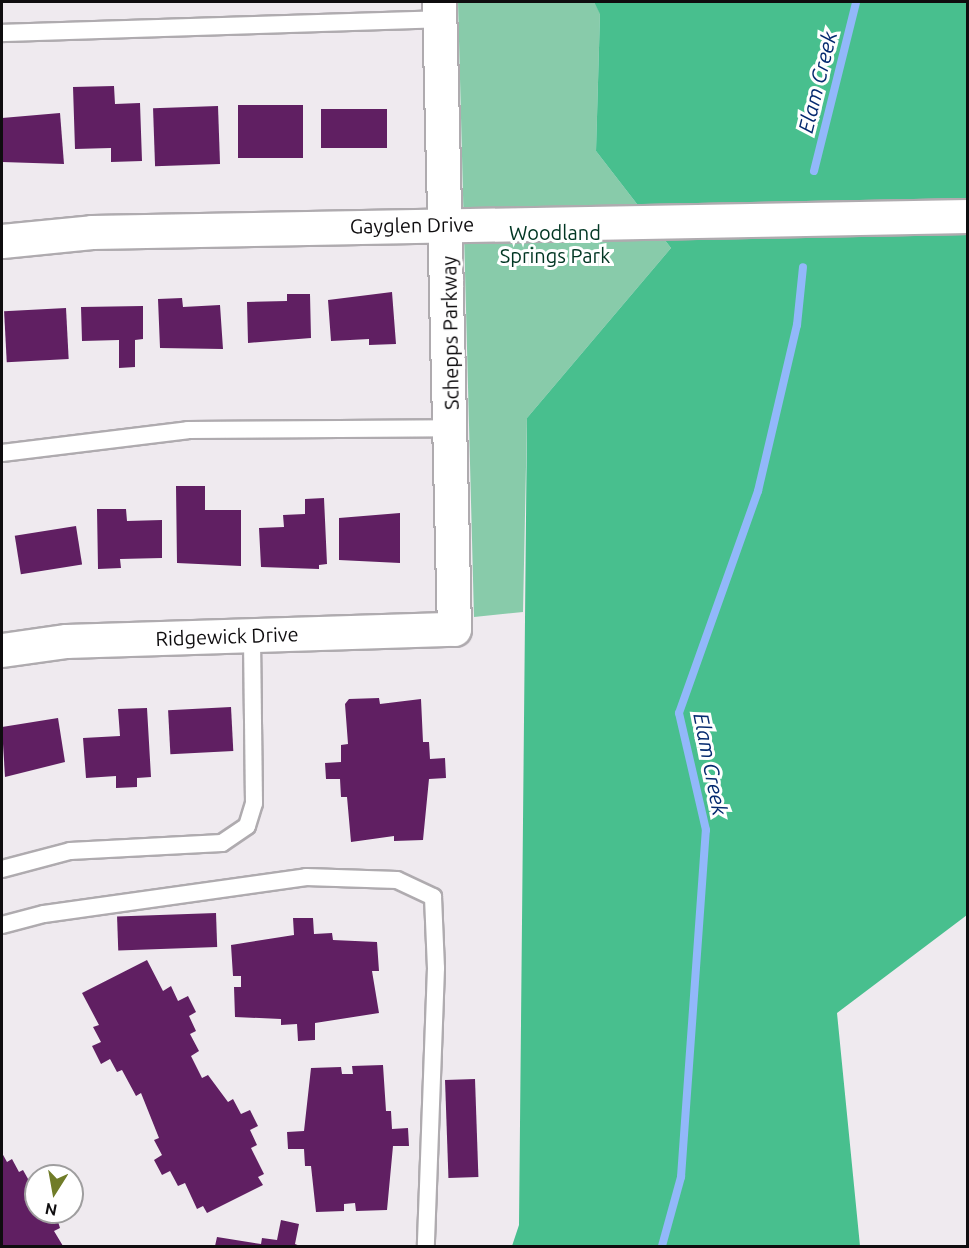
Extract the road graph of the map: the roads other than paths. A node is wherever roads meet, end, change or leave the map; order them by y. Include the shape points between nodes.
1 (439, 10) edge
2 (2, 33) edge
3 (968, 216) edge
4 (447, 224) junction
5 (2, 241) edge
6 (452, 428) junction
7 (2, 453) edge
8 (454, 629) joint
9 (252, 635) junction
10 (2, 650) edge
11 (2, 869) edge
12 (2, 925) edge
13 (426, 1246) edge

1 - 2 lane
1 - 4 street, Schepps Parkway
3 - 4 street, Gayglen Drive
4 - 5 street, Gayglen Drive via 92,232
4 - 6 street, Schepps Parkway
6 - 7 lane via 188,430
6 - 8 street, Schepps Parkway
8 - 9 street, Ridgewick Drive
9 - 10 street, Ridgewick Drive via 66,641
9 - 11 lane via 254,803 247,826 222,843 70,851
12 - 13 lane via 44,914 306,877 397,880 433,897 436,968

